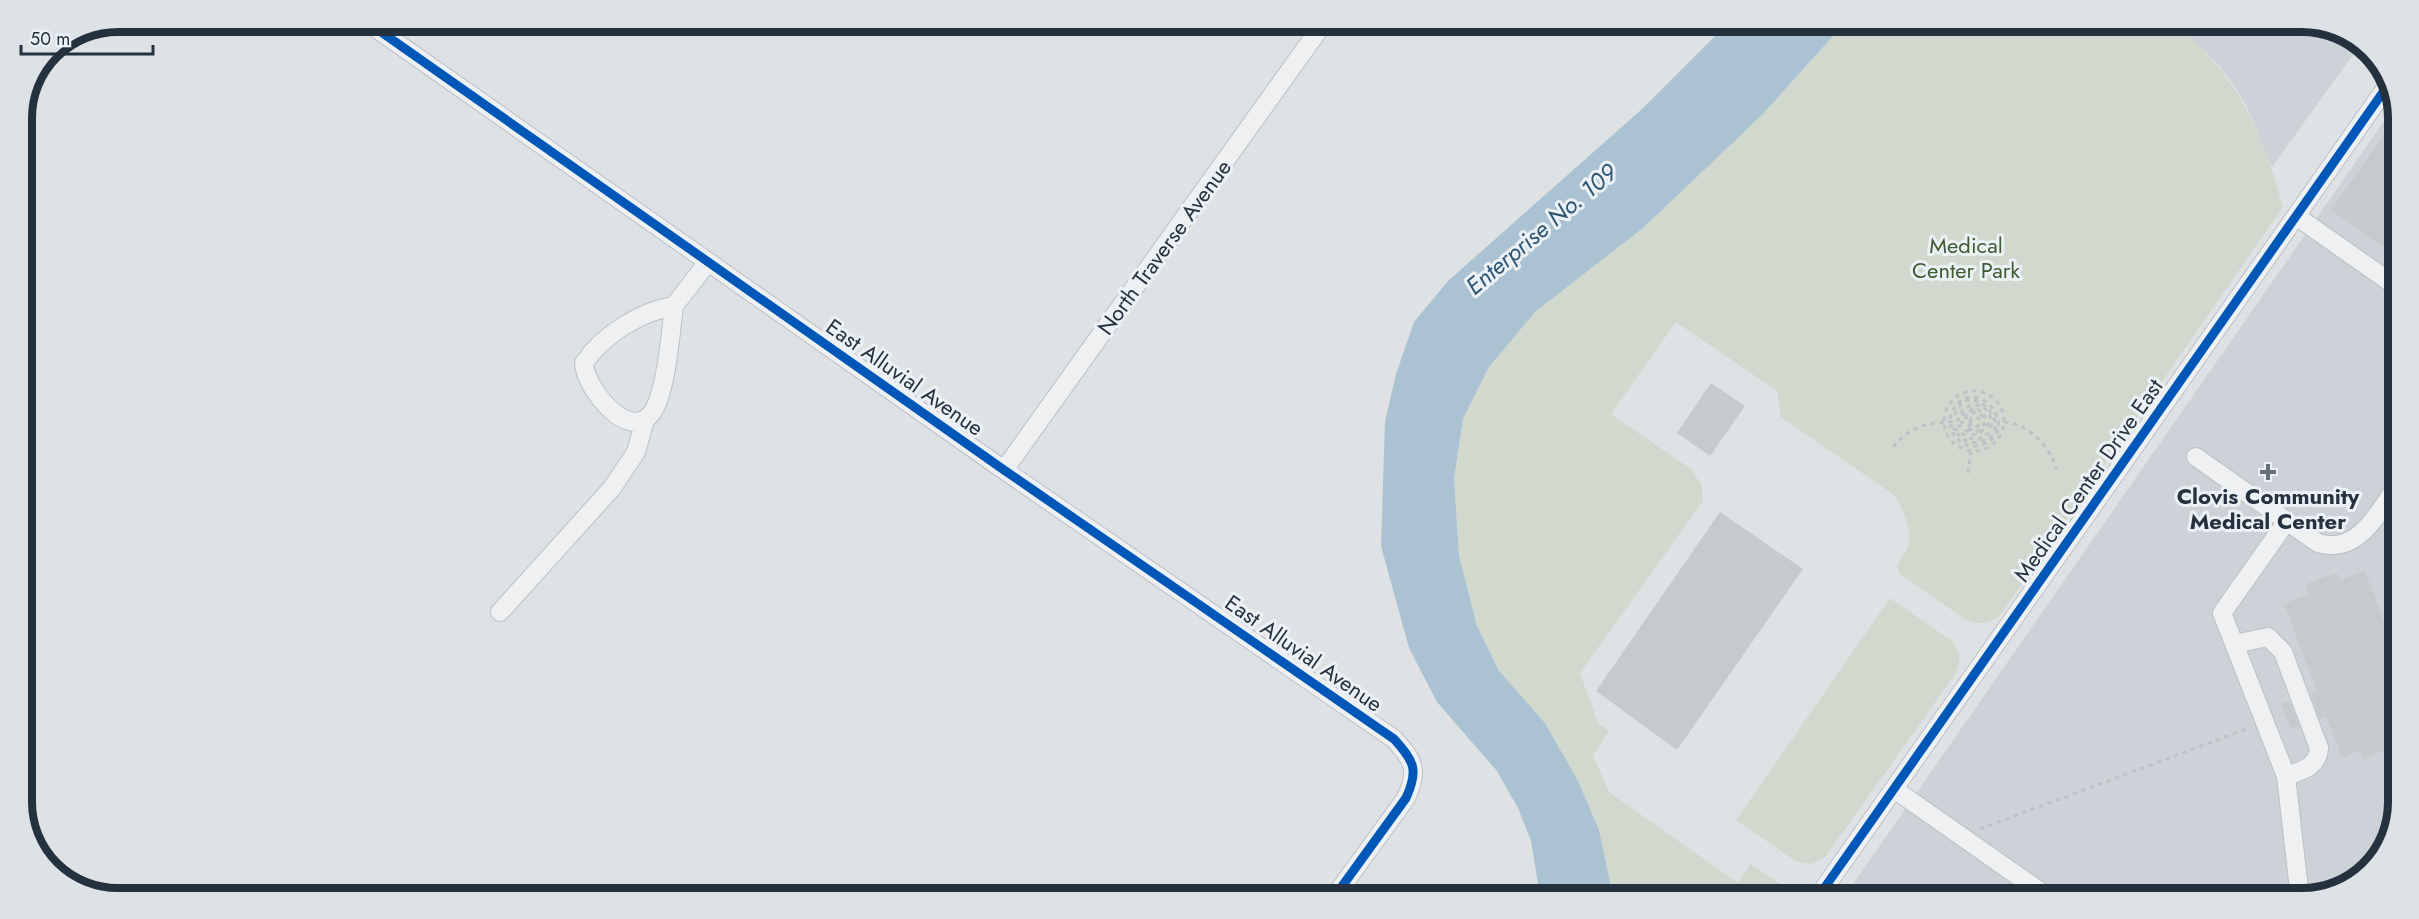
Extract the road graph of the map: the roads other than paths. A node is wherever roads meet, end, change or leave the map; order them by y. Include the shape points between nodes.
1 (381, 32) edge
2 (1317, 32) edge
3 (2383, 91) edge
4 (2296, 216) junction
5 (708, 262) junction
6 (2387, 280) edge
7 (674, 306) junction
8 (645, 420) junction
9 (2196, 457) dead end
10 (1004, 470) junction
11 (2388, 499) edge
12 (2287, 521) junction
13 (500, 612) dead end
14 (2234, 644) junction
15 (2286, 776) junction
16 (1894, 789) junction
17 (1342, 887) edge
18 (1825, 887) edge
19 (2034, 887) edge
20 (2299, 887) edge

1 - 5 street, East Alluvial Avenue
2 - 10 street, North Traverse Avenue
3 - 4 street, Medical Center Drive East
4 - 6 street
4 - 16 street, Medical Center Drive East
5 - 7 street
5 - 10 street, East Alluvial Avenue
7 - 8 street via 659,400
7 - 8 street via 638,318 607,339 584,363 590,385 603,403 620,417
8 - 13 street via 636,452 612,488
9 - 12 street
10 - 17 street, East Alluvial Avenue via 1394,739 1407,753 1414,768 1406,798
11 - 12 street via 2363,533 2344,545 2318,543
12 - 14 street via 2222,613
14 - 15 street
14 - 15 street via 2268,637 2283,652 2319,748 2312,765
15 - 20 street
16 - 18 street, Medical Center Drive East
16 - 19 street

